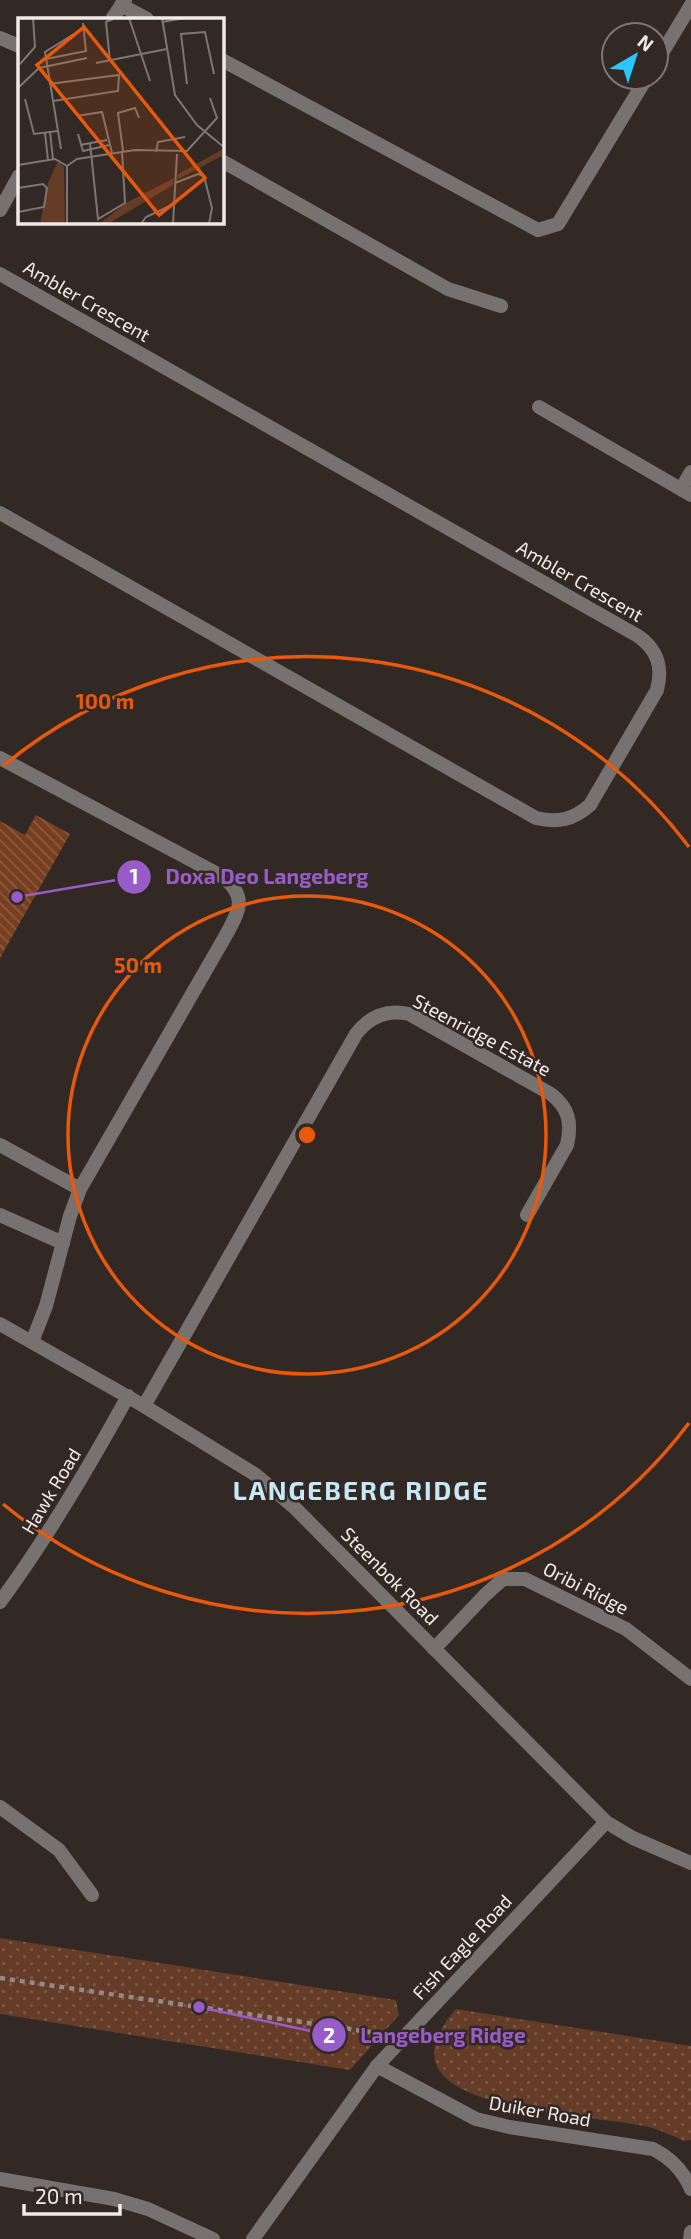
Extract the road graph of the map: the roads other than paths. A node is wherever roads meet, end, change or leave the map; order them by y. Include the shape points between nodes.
1 (123, 3) edge
2 (691, 5) edge
3 (113, 18) edge
4 (146, 18) edge
5 (0, 38) edge
6 (670, 40) edge
7 (18, 46) edge
8 (224, 61) edge
9 (639, 91) edge
10 (224, 162) edge
11 (18, 178) edge
12 (0, 210) edge
13 (0, 274) edge
14 (501, 306) dead end
15 (539, 407) dead end
16 (691, 472) edge
17 (686, 492) edge
18 (0, 513) edge
19 (0, 758) edge
20 (0, 1145) edge
21 (80, 1189) junction
22 (0, 1215) edge
23 (527, 1215) dead end
24 (63, 1243) junction
25 (0, 1324) edge
26 (32, 1342) junction
27 (128, 1396) junction
28 (144, 1406) junction
29 (0, 1602) edge
30 (434, 1649) junction
31 (691, 1679) edge
32 (0, 1807) edge
33 (606, 1822) junction
34 (691, 1863) edge
35 (92, 1895) dead end
36 (377, 2066) junction
37 (0, 2179) edge
38 (691, 2189) edge
39 (691, 2232) edge
40 (213, 2239) edge
41 (253, 2239) edge
42 (690, 2239) edge

1 - 3 street
1 - 4 street
2 - 6 street
5 - 7 street
8 - 9 street via 538,230 558,224
10 - 14 street via 448,289
11 - 12 street
13 - 18 street, Ambler Crescent via 638,636 656,655 661,676 590,805 561,821 536,818
15 - 17 street
16 - 17 street
19 - 21 street via 223,877 240,902 226,935
20 - 21 street
21 - 24 street
22 - 24 street
23 - 28 street, Steenridge Estate via 567,1144 569,1119 559,1100 410,1014 397,1011 373,1018 356,1034
24 - 26 street
25 - 26 street, Steenbok Road
26 - 27 street, Steenbok Road
27 - 28 street, Steenbok Road
27 - 29 street, Hawk Road via 32,1558
28 - 30 street, Steenbok Road via 283,1496
30 - 31 street, Oribi Ridge via 503,1579 525,1579 625,1629
30 - 33 street, Steenbok Road
32 - 35 street via 59,1850
33 - 34 street, Steenbok Road
33 - 36 street, Fish Eagle Road
36 - 38 street, Duiker Road via 476,2119 653,2149 679,2168
36 - 41 street, Fish Eagle Road
37 - 40 street via 114,2199 158,2213
39 - 42 street

